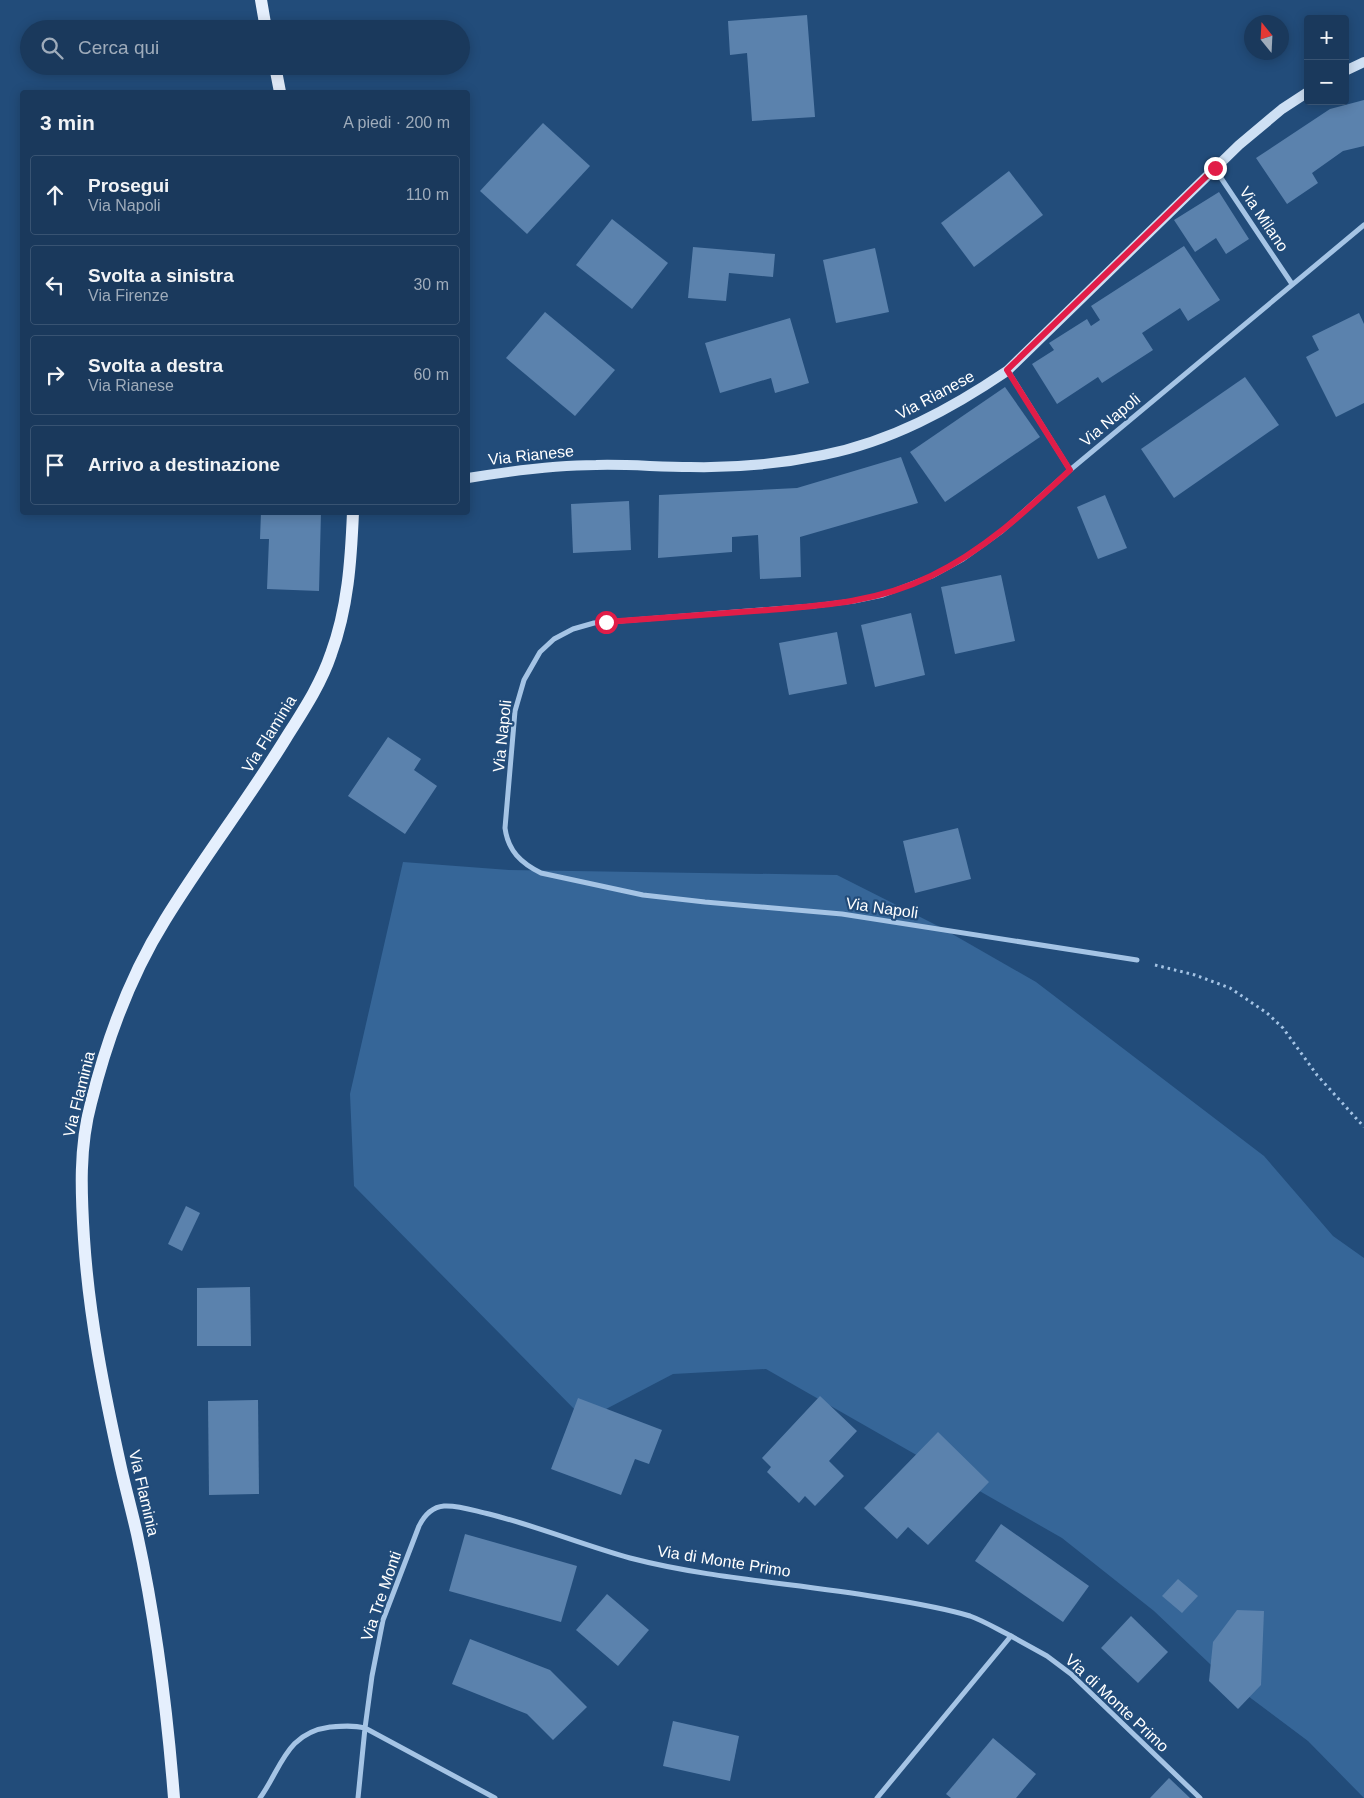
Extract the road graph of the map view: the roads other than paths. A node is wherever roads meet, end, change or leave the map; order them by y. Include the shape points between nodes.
1 (261, 0) edge
2 (264, 20) edge
3 (1364, 62) edge
4 (1349, 69) edge
5 (276, 75) edge
6 (280, 90) edge
7 (1304, 95) edge
8 (1215, 168) junction
9 (1364, 224) edge
10 (1292, 284) junction
11 (1007, 370) junction
12 (1070, 470) junction
13 (470, 478) edge
14 (353, 515) edge
15 (1137, 960) road end
16 (435, 1509) joint
17 (1010, 1636) junction
18 (365, 1728) junction
19 (174, 1798) edge
20 (260, 1798) edge
21 (358, 1798) edge
22 (494, 1798) edge
23 (877, 1798) edge
24 (1200, 1798) edge

1 - 2 main road
3 - 4 main road
5 - 6 main road
7 - 8 main road, Via Rianese via 1261,126
8 - 10 street, Via Milano
8 - 11 main road, Via Rianese
9 - 10 street, Via Napoli
10 - 12 street, Via Napoli
11 - 12 street
11 - 13 main road, Via Rianese via 972,394 909,428 825,455 775,463 711,467 574,465
12 - 15 street, Via Napoli via 984,545 932,576 883,595 813,606 594,623 562,634 540,652 520,689 515,711 506,836 521,861 541,873 616,890 690,901 842,914
14 - 19 main road, Via Flaminia via 351,559 340,627 321,679 274,758 165,919 134,975 90,1105 83,1150 82,1189 89,1294 102,1378 153,1614
16 - 17 street, Via di Monte Primo via 443,1506 463,1508 660,1565 936,1608 970,1616
16 - 18 street, Via Tre Monti via 419,1526 383,1620
17 - 23 street
17 - 24 street, Via di Monte Primo via 1047,1656 1071,1674
18 - 20 street via 339,1726 306,1734 290,1748
18 - 21 street, Via Tre Monti
18 - 22 street

